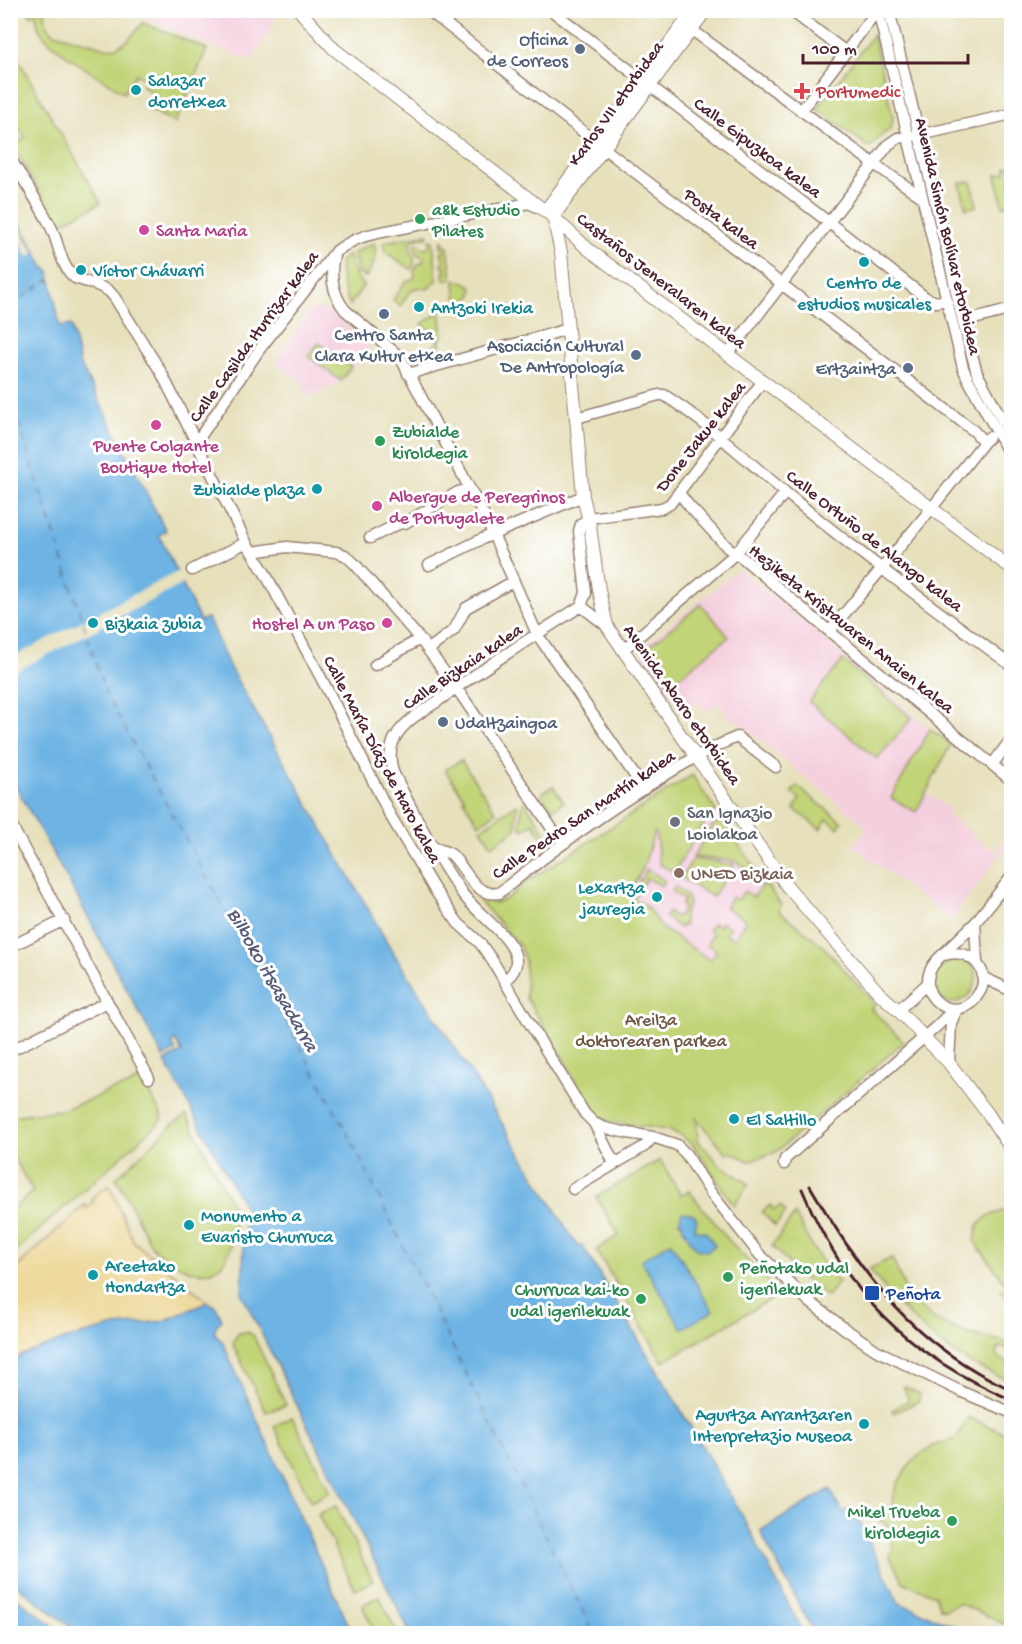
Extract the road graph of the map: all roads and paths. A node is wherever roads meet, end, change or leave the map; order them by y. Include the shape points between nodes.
1 (299, 10) edge
2 (429, 10) edge
3 (551, 10) edge
4 (706, 10) edge
5 (790, 10) edge
6 (902, 10) edge
7 (884, 12) edge
8 (691, 19) edge
9 (846, 52) junction
10 (646, 83) junction
11 (801, 111) junction
12 (1010, 113) edge
13 (913, 135) junction
14 (600, 145) junction
15 (10, 158) edge
16 (874, 164) junction
17 (922, 197) junction
18 (549, 214) junction
19 (829, 222) junction
20 (588, 249) junction
21 (335, 252) junction
22 (561, 252) junction
23 (782, 284) junction
24 (947, 300) junction
25 (1011, 309) edge
26 (963, 322) junction
27 (568, 329) junction
28 (728, 354) junction
29 (408, 374) junction
30 (763, 381) junction
31 (576, 418) junction
32 (1005, 428) edge
33 (720, 437) junction
34 (1011, 438) edge
35 (984, 442) junction
36 (196, 443) junction
37 (1011, 459) edge
38 (469, 489) junction
39 (679, 493) junction
40 (785, 493) junction
41 (583, 496) junction
42 (931, 509) junction
43 (589, 518) junction
44 (493, 535) junction
45 (370, 538) dead end
46 (249, 548) junction
47 (735, 554) junction
48 (429, 565) dead end
49 (882, 568) junction
50 (1011, 569) edge
51 (192, 570) dead end
52 (514, 580) junction
53 (581, 606) junction
54 (607, 626) junction
55 (830, 631) junction
56 (537, 634) junction
57 (420, 639) junction
58 (624, 649) junction
59 (428, 650) junction
60 (375, 664) dead end
61 (1011, 666) edge
62 (456, 688) junction
63 (1011, 738) edge
64 (696, 756) junction
65 (992, 765) junction
66 (776, 767) dead end
67 (1011, 781) edge
68 (644, 789) junction
69 (10, 823) edge
70 (15, 841) edge
71 (566, 842) junction
72 (434, 848) junction
73 (1011, 876) edge
74 (64, 920) junction
75 (975, 923) junction
76 (10, 947) edge
77 (943, 955) junction
78 (976, 963) junction
79 (984, 978) junction
80 (505, 980) junction
81 (927, 984) junction
82 (1011, 991) edge
83 (107, 1002) junction
84 (955, 1009) junction
85 (898, 1010) junction
86 (924, 1037) junction
87 (10, 1051) edge
88 (949, 1063) junction
89 (149, 1078) dead end
90 (594, 1123) junction
91 (653, 1137) junction
92 (1011, 1150) edge
93 (618, 1161) junction
94 (784, 1164) dead end
95 (573, 1189) dead end
96 (1011, 1413) edge

1 - 18 street, Castaños Jeneralaren kalea via 334,49
2 - 14 street, Posta kalea
3 - 10 street, Calle Gipuzkoa kalea
4 - 8 street, Karlos VII etorbidea
5 - 9 street
6 - 7 street
7 - 9 street via 873,16
7 - 13 street, Avenida Simón Bolívar etorbidea
8 - 10 street, Karlos VII etorbidea
8 - 11 street
9 - 11 street
10 - 14 street, Karlos VII etorbidea
10 - 19 street, Calle Gipuzkoa kalea
11 - 16 street
12 - 13 street
13 - 16 street via 889,144
13 - 17 street, Avenida Simón Bolívar etorbidea
13 - 26 street, Avenida Simón Bolívar etorbidea
14 - 18 street, Karlos VII etorbidea
14 - 23 street, Posta kalea
15 - 36 street, Calle María Díaz de Haro kalea via 52,230 70,274 105,289 115,298 161,372
16 - 17 street
16 - 19 street
17 - 24 street, Avenida Simón Bolívar etorbidea
18 - 20 street, Castaños Jeneralaren kalea
18 - 21 street, Calle Casilda Iturrizar kalea via 529,203 364,236
18 - 22 street, Avenida Abaro etorbidea
19 - 23 street
19 - 24 street, Calle Gipuzkoa kalea via 926,298 936,302
20 - 22 street via 579,246
20 - 28 street, Castaños Jeneralaren kalea
21 - 29 street via 331,263 340,304 400,357
21 - 36 street, Calle Casilda Iturrizar kalea via 259,350
22 - 27 street, Avenida Abaro etorbidea
23 - 28 street
23 - 35 street, Posta kalea via 974,430
24 - 32 street, Avenida Simón Bolívar etorbidea via 963,368
25 - 26 street
26 - 32 street, Avenida Simón Bolívar etorbidea via 977,373
27 - 29 street
27 - 31 street, Avenida Abaro etorbidea
28 - 30 street, Castaños Jeneralaren kalea
29 - 38 street
30 - 33 street, Done Jakue kalea
30 - 42 street, Castaños Jeneralaren kalea
31 - 33 street, Calle Ortuño de Alango kalea via 664,395
31 - 41 street, Avenida Abaro etorbidea
32 - 34 street, Avenida Simón Bolívar etorbidea
32 - 35 street
32 - 37 street, Avenida Simón Bolívar etorbidea
33 - 39 street, Done Jakue kalea
33 - 40 street, Calle Ortuño de Alango kalea
35 - 42 street
36 - 46 street, Calle María Díaz de Haro kalea
38 - 44 street
38 - 45 street
39 - 43 street, Done Jakue kalea via 662,508
39 - 47 street, Heziketa Kristauaren Anaien kalea
40 - 47 street
40 - 49 street, Calle Ortuño de Alango kalea
41 - 43 street, Avenida Abaro etorbidea
41 - 44 street
42 - 49 street
42 - 50 street, Castaños Jeneralaren kalea
43 - 53 street via 579,531 586,593
43 - 54 street, Avenida Abaro etorbidea
44 - 48 street
44 - 52 street
46 - 51 street via 241,545
46 - 57 street via 287,547 345,555
46 - 80 street, Calle María Díaz de Haro kalea via 340,713 390,815 434,889 458,923 480,943
47 - 55 street, Heziketa Kristauaren Anaien kalea
47 - 58 street
49 - 55 street
49 - 61 street, Calle Ortuño de Alango kalea
52 - 56 street
52 - 59 street via 466,608 454,630
53 - 54 street
53 - 56 street, Calle Bizkaia kalea
54 - 58 street, Avenida Abaro etorbidea
55 - 65 street, Heziketa Kristauaren Anaien kalea
56 - 62 street, Calle Bizkaia kalea
56 - 68 street
57 - 59 street
57 - 60 street
58 - 64 street, Avenida Abaro etorbidea
59 - 62 street
62 - 71 street via 557,836
62 - 72 street, Calle Bizkaia kalea via 404,727 390,753 393,772
63 - 65 street
64 - 66 street, Calle Pedro San Martín kalea via 737,737
64 - 68 street, Calle Pedro San Martín kalea
64 - 85 street, Avenida Abaro etorbidea via 787,886
65 - 67 street, Heziketa Kristauaren Anaien kalea
68 - 71 street, Calle Pedro San Martín kalea
69 - 70 street
70 - 74 street
71 - 72 street, Calle Pedro San Martín kalea via 499,893 490,894 478,889 450,853
72 - 80 street, Calle Bizkaia kalea via 463,895 513,949 516,967
73 - 75 street
74 - 76 street
74 - 83 street
75 - 77 street
75 - 78 street
77 - 78 street via 961,954
77 - 81 street via 931,967
78 - 79 street
79 - 82 street
79 - 84 street via 973,1002
80 - 90 street, Calle María Díaz de Haro kalea
81 - 84 street via 934,999
81 - 85 street
83 - 87 street
83 - 89 street
84 - 86 street
84 - 88 street
85 - 86 street, Avenida Abaro etorbidea
86 - 88 street, Avenida Abaro etorbidea
86 - 94 street via 785,1159
88 - 92 street, Avenida Abaro etorbidea
90 - 91 street
90 - 93 street, Calle María Díaz de Haro kalea via 612,1160
91 - 93 street
91 - 96 street via 677,1145 686,1154 759,1254 844,1329 876,1350
93 - 95 street

